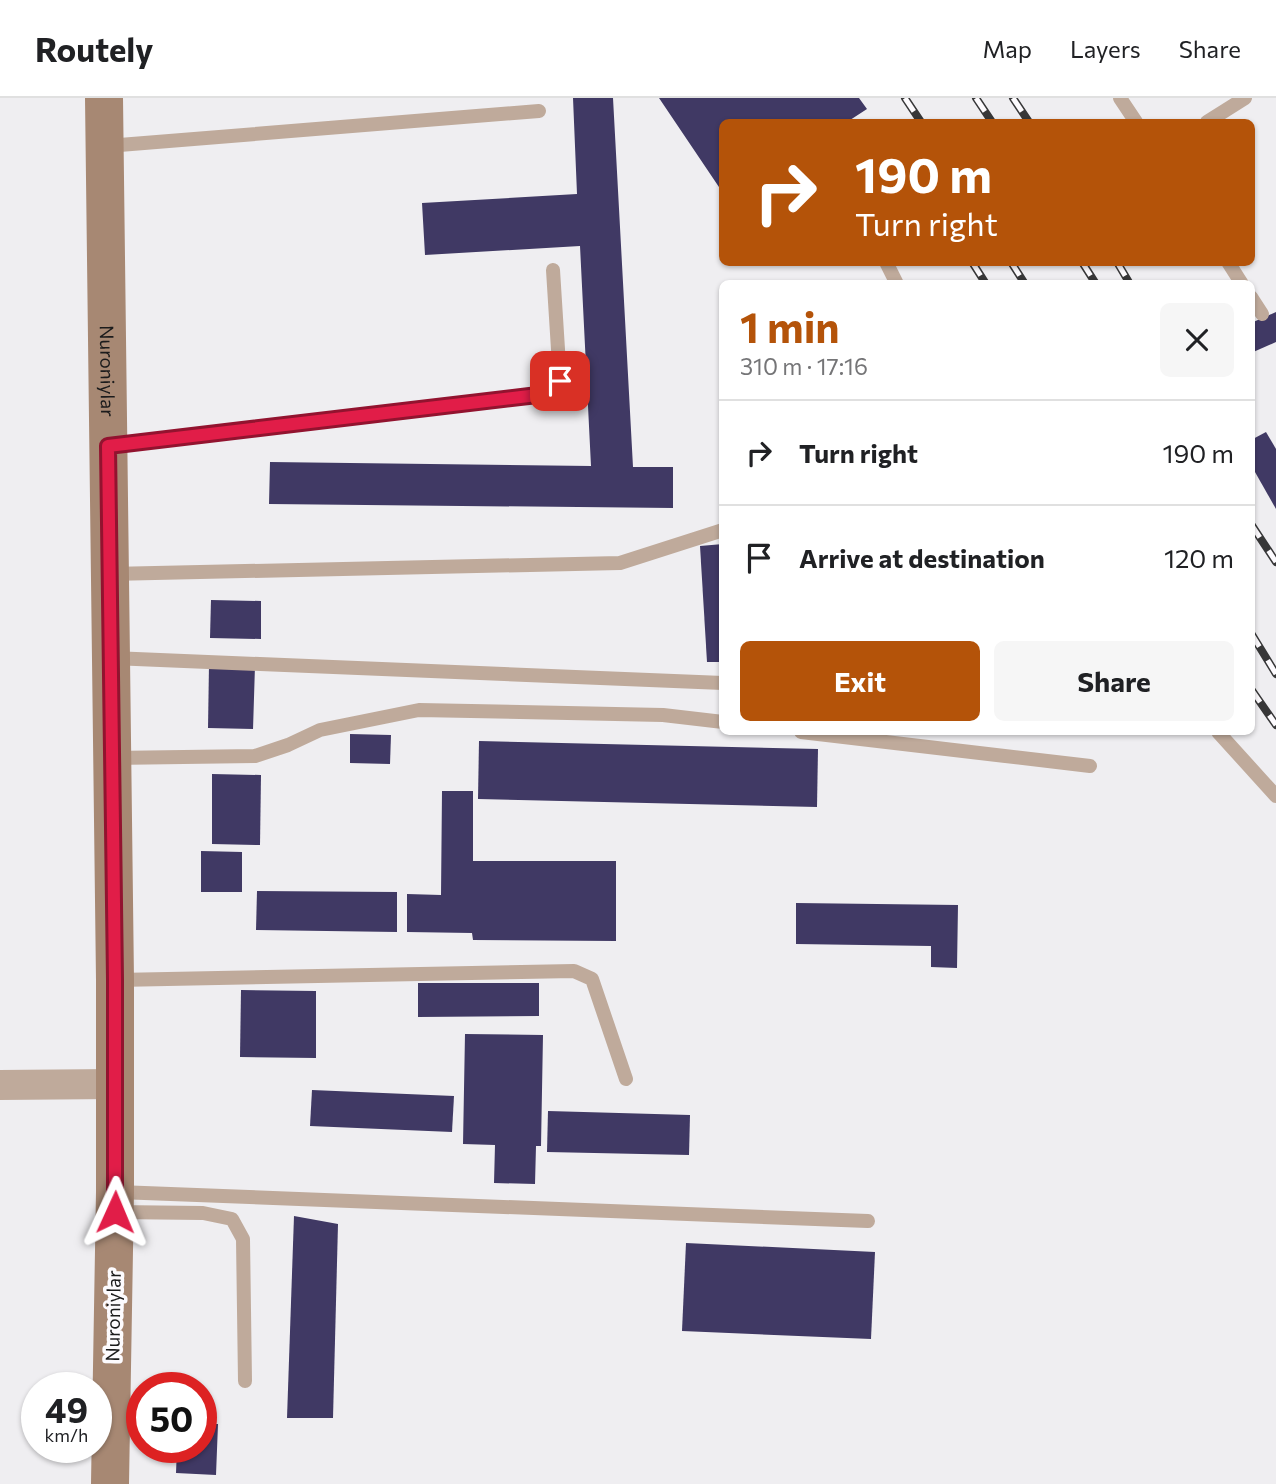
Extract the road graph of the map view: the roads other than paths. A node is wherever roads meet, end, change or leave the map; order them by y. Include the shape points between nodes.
1 (104, 98) edge
2 (1120, 98) edge
3 (1245, 98) edge
4 (538, 111) dead end
5 (1134, 119) edge
6 (1212, 119) edge
7 (104, 146) junction
8 (553, 270) dead end
9 (1255, 304) edge
10 (1262, 314) dead end
11 (108, 446) junction
12 (719, 531) edge
13 (110, 574) junction
14 (111, 658) junction
15 (719, 683) edge
16 (719, 722) edge
17 (826, 735) edge
18 (1220, 735) edge
19 (112, 758) junction
20 (1090, 766) dead end
21 (1276, 796) edge
22 (115, 980) junction
23 (626, 1079) dead end
24 (114, 1084) junction
25 (0, 1085) edge
26 (115, 1202) junction
27 (869, 1221) dead end
28 (245, 1381) dead end
29 (110, 1484) edge

1 - 7 main road, Nuroniylar
2 - 5 lane
3 - 6 lane
4 - 7 lane
7 - 11 main road, Nuroniylar
8 - 11 lane via 560,381 546,394
9 - 10 lane
11 - 13 main road, Nuroniylar
12 - 13 lane via 620,563
13 - 14 main road, Nuroniylar
14 - 15 lane
14 - 19 main road, Nuroniylar
16 - 19 lane via 663,715 419,710 320,730 255,756
17 - 20 lane
18 - 21 lane
19 - 22 main road, Nuroniylar
22 - 23 lane via 574,971 592,979
22 - 24 main road, Nuroniylar
24 - 25 street
24 - 26 main road, Nuroniylar
26 - 27 lane
26 - 28 lane via 232,1219 243,1239
26 - 29 main road, Nuroniylar

